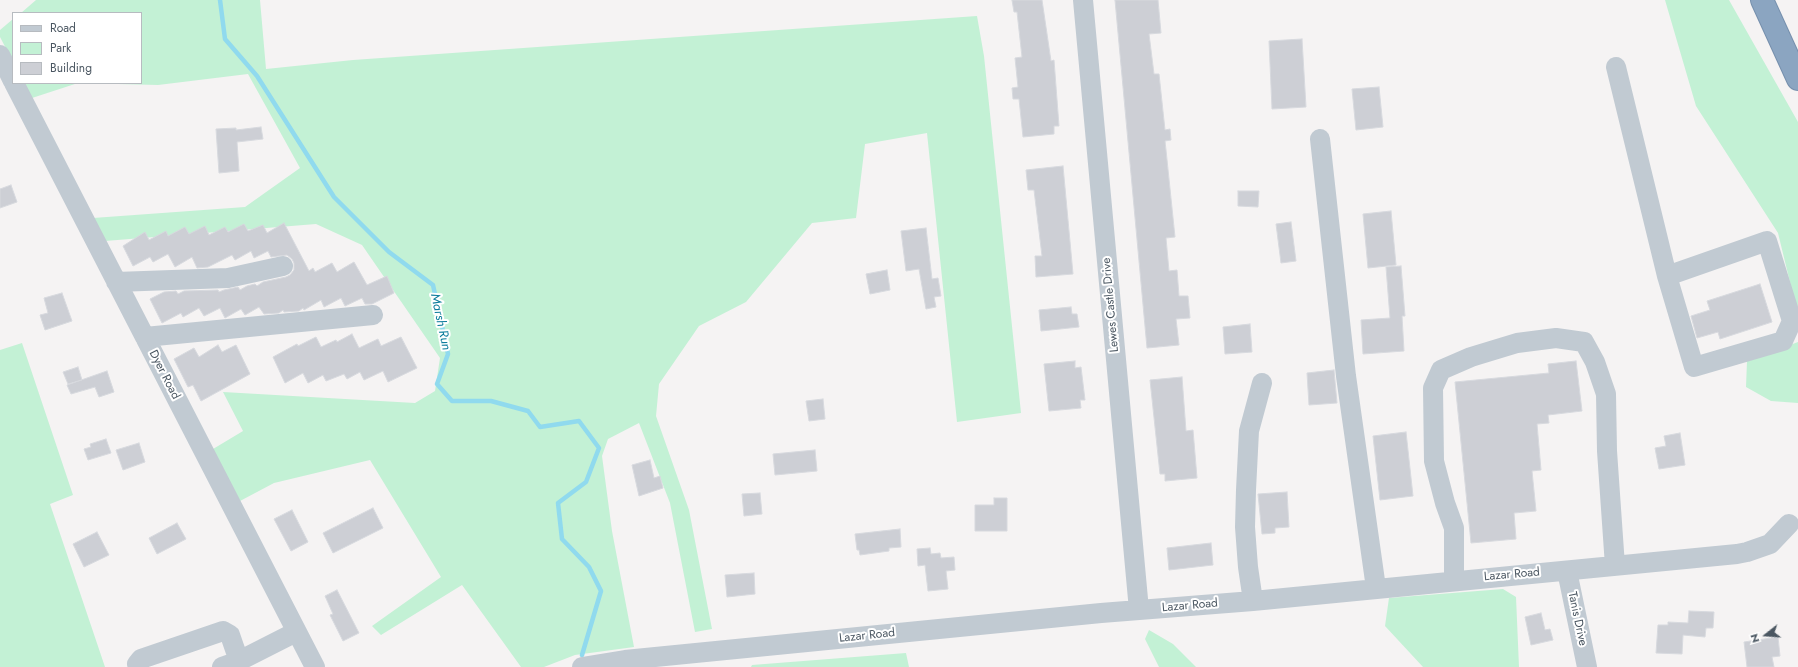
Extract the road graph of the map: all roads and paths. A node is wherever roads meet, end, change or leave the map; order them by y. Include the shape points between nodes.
1 (1083, 0) edge
2 (1762, 0) edge
3 (1798, 52) edge
4 (0, 55) edge
5 (1616, 67) dead end
6 (1798, 79) edge
7 (11, 86) edge
8 (1320, 139) dead end
9 (283, 266) dead end
10 (1667, 276) junction
11 (116, 282) junction
12 (374, 315) dead end
13 (145, 337) junction
14 (1262, 384) dead end
15 (1789, 524) dead end
16 (1615, 566) junction
17 (1567, 571) junction
18 (1454, 581) junction
19 (1376, 588) junction
20 (1252, 601) junction
21 (1140, 610) junction
22 (296, 632) junction
23 (230, 664) edge
24 (138, 667) edge
25 (315, 667) edge
26 (582, 667) edge
27 (1587, 667) edge

1 - 21 street, Lewes Castle Drive
2 - 3 highway
2 - 6 highway
4 - 7 street, Dyer Road
5 - 10 street
7 - 11 street, Dyer Road
8 - 19 street via 1346,376
9 - 11 street via 228,278
10 - 10 street via 1767,241 1792,321 1783,341 1694,368
11 - 13 street, Dyer Road
12 - 13 street
13 - 22 street, Dyer Road
14 - 20 street via 1249,431 1246,527
15 - 16 street, Lazar Road via 1770,544 1747,552
16 - 17 street, Lazar Road
16 - 18 street via 1607,452 1606,394 1595,362 1584,342 1556,338 1517,343 1471,357 1441,370 1433,388 1434,461 1454,528
17 - 18 street, Lazar Road
17 - 27 street, Tanis Drive
18 - 19 street, Lazar Road
19 - 20 street, Lazar Road
20 - 21 street, Lazar Road
21 - 26 street, Lazar Road via 625,660
22 - 23 street
22 - 25 street, Dyer Road
23 - 24 street via 230,635 223,632 141,659

